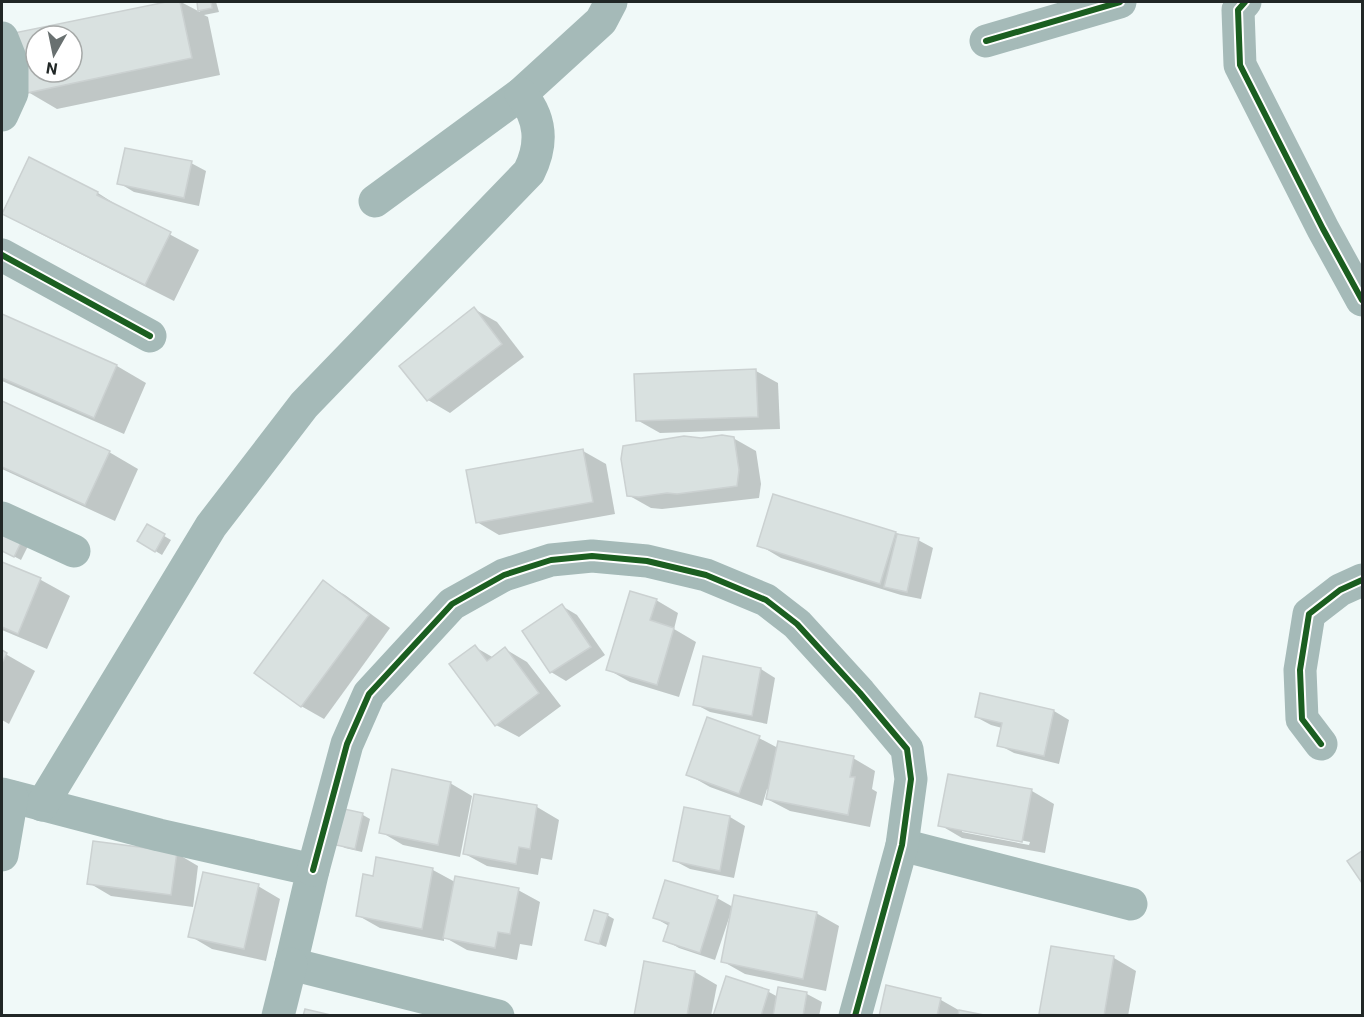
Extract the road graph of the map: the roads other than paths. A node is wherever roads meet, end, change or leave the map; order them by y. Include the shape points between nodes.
1 (611, 2) edge
2 (1120, 2) edge
3 (1245, 2) edge
4 (2, 39) edge
5 (986, 41) dead end
6 (521, 94) junction
7 (2, 115) edge
8 (375, 201) dead end
9 (2, 255) edge
10 (1362, 300) edge
11 (150, 336) dead end
12 (2, 518) edge
13 (74, 551) dead end
14 (1362, 580) edge
15 (1320, 744) dead end
16 (19, 798) edge
17 (902, 845) junction
18 (2, 855) edge
19 (313, 870) junction
20 (1131, 904) dead end
21 (291, 964) junction
22 (278, 1016) edge
23 (498, 1016) edge
24 (855, 1016) edge

1 - 6 street via 601,21
2 - 5 street
3 - 10 street via 1238,10 1240,65
4 - 7 street via 12,63 12,93
6 - 8 street
6 - 16 street via 534,114 538,137 537,156 530,172 304,405 211,526
9 - 11 street
12 - 13 street
14 - 15 street via 1340,590 1309,614 1300,670 1302,719
16 - 18 street
16 - 19 street
17 - 19 street via 911,779 907,749 797,624 766,600 706,575 647,561 592,556 551,560 504,575 452,604 369,694 347,744
17 - 20 street
17 - 24 street
19 - 21 street
21 - 22 street
21 - 23 street

